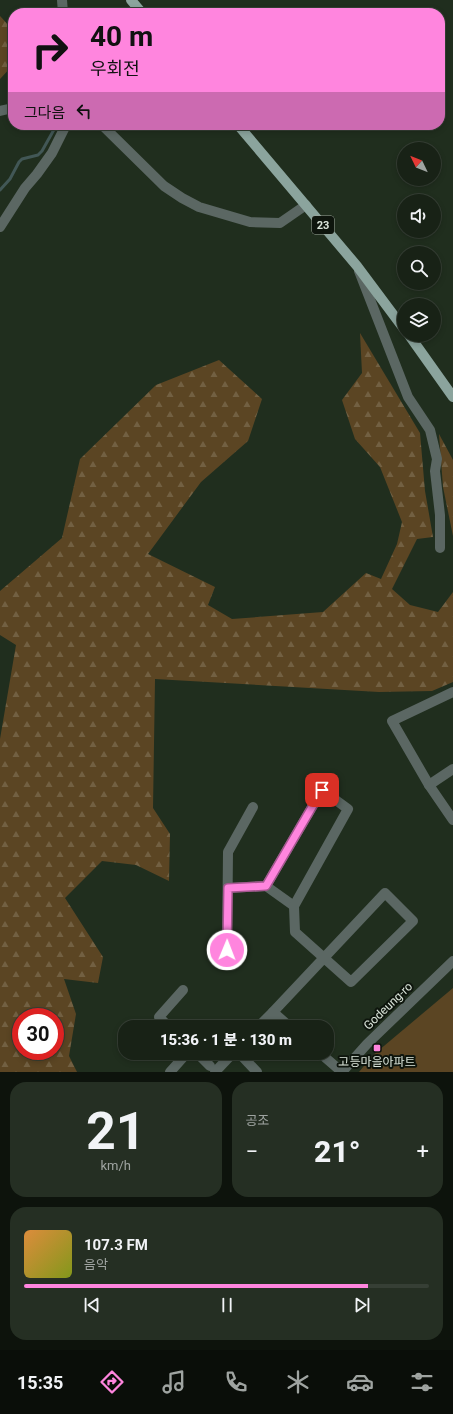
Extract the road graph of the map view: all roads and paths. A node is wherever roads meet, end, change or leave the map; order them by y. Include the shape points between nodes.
1 (131, 0) edge
2 (138, 8) edge
3 (64, 130) edge
4 (107, 130) edge
5 (242, 130) edge
6 (306, 205) junction
7 (0, 227) edge
8 (357, 266) junction
9 (397, 320) edge
10 (414, 342) edge
11 (453, 397) edge
12 (440, 548) dead end
13 (453, 692) edge
14 (453, 769) edge
15 (429, 785) junction
16 (253, 807) dead end
17 (453, 820) edge
18 (266, 886) junction
19 (228, 888) junction
20 (294, 906) junction
21 (227, 950) dead end
22 (324, 958) junction
23 (453, 961) edge
24 (183, 990) dead end
25 (273, 1012) junction
26 (162, 1020) edge
27 (265, 1020) edge
28 (282, 1020) edge
29 (181, 1060) edge
30 (204, 1060) edge
31 (224, 1060) edge
32 (246, 1060) edge
33 (328, 1060) edge
34 (213, 1069) edge
35 (170, 1072) edge
36 (257, 1072) edge
37 (342, 1072) edge

1 - 2 main road
3 - 7 street via 52,153
4 - 6 street via 164,186 199,207 250,222 280,223
5 - 6 main road, 23
6 - 8 main road, 23
8 - 9 main road, 23
8 - 12 street via 408,397 430,430 437,459 435,471 440,515
10 - 11 main road
13 - 15 street via 392,721
14 - 15 street
15 - 17 street
16 - 19 street via 228,852
18 - 19 street
18 - 20 street
18 - 20 street via 322,790 348,809
19 - 21 street
20 - 22 street via 295,932
22 - 22 street via 385,893 413,920 351,982
22 - 25 street
23 - 37 street, Godeung-ro via 367,1044
24 - 26 street via 159,1017
25 - 27 street
25 - 28 street
29 - 35 street
30 - 34 street
31 - 34 street
32 - 36 street
33 - 37 street

